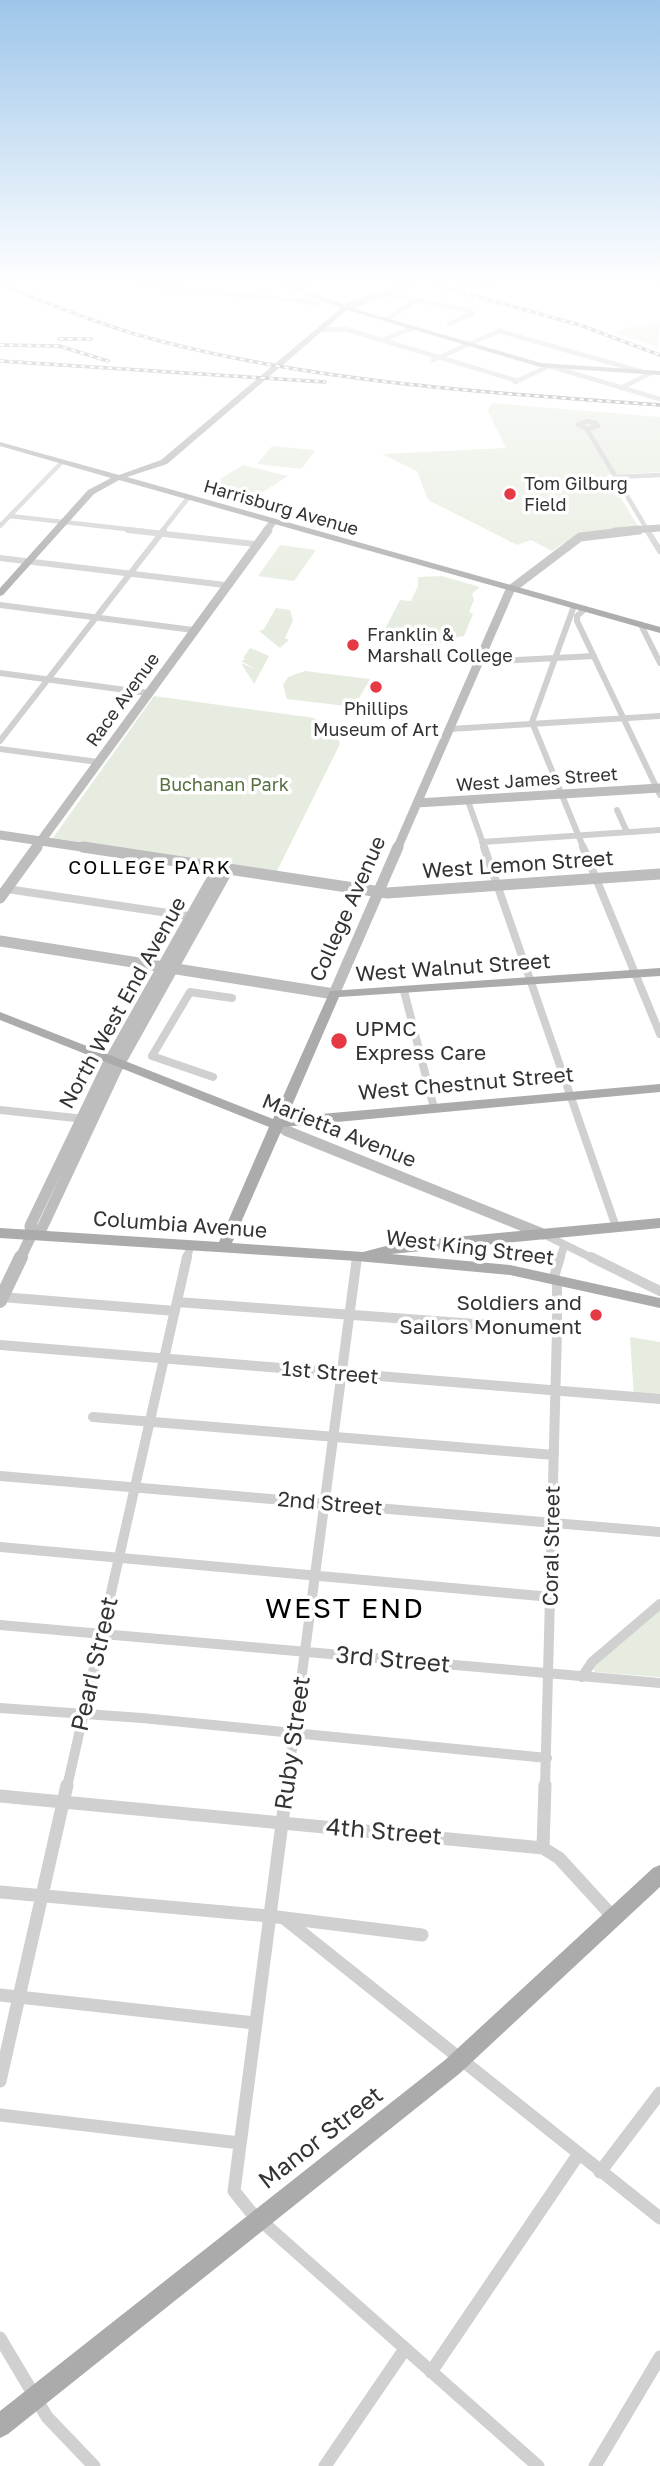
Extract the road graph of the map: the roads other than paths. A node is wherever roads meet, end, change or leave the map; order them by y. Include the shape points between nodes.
1 (237, 399) edge
2 (590, 429) dead end
3 (2, 447) edge
4 (62, 462) junction
5 (164, 462) junction
6 (103, 474) junction
7 (660, 475) edge
8 (618, 477) junction
9 (119, 478) junction
10 (152, 488) junction
11 (91, 492) junction
12 (188, 498) junction
13 (10, 516) junction
14 (273, 522) junction
15 (68, 523) junction
16 (0, 526) edge
17 (648, 529) junction
18 (660, 529) edge
19 (161, 533) junction
20 (255, 544) junction
21 (660, 545) edge
22 (660, 551) edge
23 (0, 558) edge
24 (33, 562) junction
25 (130, 574) junction
26 (225, 585) junction
27 (511, 588) junction
28 (0, 593) edge
29 (0, 605) edge
30 (574, 606) junction
31 (585, 609) junction
32 (96, 617) junction
33 (641, 625) junction
34 (193, 630) junction
35 (660, 630) edge
36 (594, 656) junction
37 (554, 658) junction
38 (479, 662) junction
39 (660, 663) edge
40 (0, 673) edge
41 (48, 679) junction
42 (148, 693) junction
43 (660, 716) edge
44 (624, 718) junction
45 (533, 724) junction
46 (450, 729) junction
47 (0, 741) edge
48 (0, 749) edge
49 (98, 762) junction
50 (659, 790) edge
51 (562, 794) junction
52 (468, 801) junction
53 (417, 803) junction
54 (617, 810) dead end
55 (660, 830) edge
56 (627, 832) junction
57 (0, 835) edge
58 (579, 835) junction
59 (41, 841) junction
60 (482, 842) junction
61 (224, 868) junction
62 (660, 874) edge
63 (597, 878) junction
64 (497, 885) junction
65 (7, 889) junction
66 (378, 891) junction
67 (0, 898) edge
68 (196, 918) junction
69 (0, 941) edge
70 (169, 968) junction
71 (660, 972) edge
72 (636, 974) junction
73 (529, 981) junction
74 (404, 991) junction
75 (334, 994) junction
76 (232, 999) dead end
77 (0, 1016) edge
78 (660, 1034) edge
79 (116, 1062) junction
80 (213, 1077) dead end
81 (660, 1088) edge
82 (569, 1096) junction
83 (434, 1108) junction
84 (0, 1110) edge
85 (87, 1119) junction
86 (277, 1124) junction
87 (660, 1223) edge
88 (616, 1227) junction
89 (0, 1233) edge
90 (543, 1234) junction
91 (31, 1236) junction
92 (190, 1246) junction
93 (564, 1246) junction
94 (223, 1248) junction
95 (357, 1256) junction
96 (555, 1278) junction
97 (660, 1292) edge
98 (1, 1299) edge
99 (660, 1303) edge
100 (176, 1306) junction
101 (350, 1315) junction
102 (556, 1330) junction
103 (0, 1345) edge
104 (164, 1360) junction
105 (342, 1374) junction
106 (555, 1391) junction
107 (660, 1399) edge
108 (93, 1418) dead end
109 (150, 1422) junction
110 (334, 1438) junction
111 (554, 1454) junction
112 (0, 1476) edge
113 (135, 1488) junction
114 (325, 1504) junction
115 (552, 1523) junction
116 (660, 1532) edge
117 (0, 1547) edge
118 (119, 1558) junction
119 (315, 1574) junction
120 (551, 1597) junction
121 (660, 1604) edge
122 (0, 1625) edge
123 (102, 1634) junction
124 (305, 1652) junction
125 (549, 1674) junction
126 (582, 1677) junction
127 (660, 1683) edge
128 (0, 1707) edge
129 (83, 1713) junction
130 (294, 1734) junction
131 (547, 1758) junction
132 (0, 1796) edge
133 (65, 1802) junction
134 (282, 1823) junction
135 (543, 1847) junction
136 (660, 1874) edge
137 (0, 1892) edge
138 (43, 1896) junction
139 (269, 1916) junction
140 (614, 1918) junction
141 (285, 1919) junction
142 (422, 1935) dead end
143 (0, 1996) edge
144 (20, 1997) junction
145 (255, 2022) junction
146 (460, 2060) junction
147 (0, 2081) edge
148 (660, 2093) edge
149 (0, 2115) edge
150 (240, 2143) junction
151 (578, 2155) junction
152 (600, 2172) junction
153 (660, 2218) edge
154 (260, 2220) junction
155 (0, 2338) edge
156 (405, 2349) junction
157 (660, 2357) edge
158 (431, 2372) junction
159 (34, 2399) junction
160 (0, 2426) edge
161 (94, 2466) edge
162 (325, 2466) edge
163 (538, 2466) edge
164 (595, 2466) edge

1 - 5 main road
2 - 8 street
3 - 4 main road, Harrisburg Avenue
4 - 6 main road, Harrisburg Avenue
4 - 13 street
5 - 9 main road
5 - 10 main road via 148,479
6 - 9 main road, Harrisburg Avenue
6 - 11 main road
7 - 8 street
8 - 17 street
9 - 10 main road, Harrisburg Avenue
9 - 11 main road
9 - 15 main road
10 - 12 main road, Harrisburg Avenue
11 - 15 main road
12 - 14 main road, Harrisburg Avenue
12 - 19 street
13 - 15 street
13 - 16 street
14 - 20 main road, Race Avenue
14 - 27 main road, Harrisburg Avenue
15 - 19 street
15 - 24 main road
17 - 18 main road
17 - 21 street
17 - 22 street
17 - 27 main road via 580,537
19 - 20 street
19 - 25 street
20 - 26 main road, Race Avenue
23 - 24 street
24 - 25 street
24 - 28 main road
24 - 29 main road
25 - 26 street
25 - 32 street
26 - 34 main road, Race Avenue
27 - 30 main road, Harrisburg Avenue
27 - 38 main road, College Avenue
29 - 32 street
30 - 31 main road, Harrisburg Avenue
30 - 37 street
31 - 33 main road, Harrisburg Avenue
31 - 36 street via 577,621
32 - 34 street
32 - 41 street
33 - 35 main road, Harrisburg Avenue
33 - 39 street
34 - 42 main road, Race Avenue
36 - 37 street
36 - 44 street
37 - 38 street
37 - 45 street
38 - 46 main road, College Avenue
40 - 41 street
41 - 42 street
41 - 47 street
42 - 49 main road, Race Avenue
43 - 44 street
44 - 45 street
44 - 50 street
45 - 46 street
45 - 51 street
46 - 53 main road, College Avenue
48 - 49 street
49 - 59 main road, Race Avenue
50 - 51 main road, West James Street
51 - 52 main road, West James Street
51 - 58 street
52 - 53 main road, West James Street
52 - 60 street
53 - 66 main road, College Avenue
54 - 56 street
55 - 56 street
56 - 58 street
57 - 59 main road, West Lemon Street
58 - 60 street
58 - 63 street
59 - 61 main road, West Lemon Street
59 - 65 main road, Race Avenue
60 - 64 street
61 - 66 main road, West Lemon Street
61 - 68 main road, North West End Avenue via 226,873
62 - 63 main road, West Lemon Street
63 - 64 main road, West Lemon Street
63 - 72 street
64 - 66 main road, West Lemon Street
64 - 73 street
65 - 67 main road, Race Avenue
65 - 68 street
66 - 75 main road, College Avenue
68 - 70 main road, North West End Avenue
69 - 70 main road, West Walnut Street
70 - 75 main road, West Walnut Street
70 - 79 main road, North West End Avenue
71 - 72 main road, West Walnut Street
72 - 73 main road, West Walnut Street
72 - 78 street
73 - 74 main road, West Walnut Street
73 - 82 street
74 - 75 main road, West Walnut Street
74 - 83 street
75 - 86 main road, College Avenue
76 - 80 street via 190,992 152,1056
77 - 79 main road, Marietta Avenue
79 - 85 main road, North West End Avenue
79 - 86 main road, Marietta Avenue
81 - 82 main road, West Chestnut Street
82 - 83 main road, West Chestnut Street
82 - 88 street
83 - 86 main road, West Chestnut Street
84 - 85 street
85 - 91 main road, North West End Avenue via 41,1227
86 - 90 main road, Marietta Avenue
86 - 94 main road, College Avenue
87 - 88 main road
88 - 90 main road
89 - 91 main road, Columbia Avenue
90 - 93 street, Marietta Avenue
90 - 95 main road via 401,1247
91 - 92 main road, Columbia Avenue
91 - 98 main road, North West End Avenue
92 - 94 main road, Columbia Avenue
92 - 100 street, Pearl Street
93 - 96 street, Coral Street
93 - 97 street, Marietta Avenue
94 - 95 main road, Columbia Avenue
95 - 96 main road, West King Street
95 - 101 street, Ruby Street
96 - 99 main road, West King Street
96 - 102 street, Coral Street
98 - 100 street
100 - 101 street
100 - 104 street, Pearl Street
101 - 102 street
101 - 105 street, Ruby Street
102 - 106 street, Coral Street
103 - 104 street, 1st Street
104 - 105 street, 1st Street
104 - 109 street, Pearl Street
105 - 106 street, 1st Street
105 - 110 street, Ruby Street
106 - 107 street, 1st Street
106 - 111 street, Coral Street
108 - 109 street
109 - 110 street
109 - 113 street, Pearl Street
110 - 111 street
110 - 114 street, Ruby Street
111 - 115 street, Coral Street
112 - 113 street, 2nd Street
113 - 114 street, 2nd Street
113 - 118 street, Pearl Street
114 - 115 street, 2nd Street
114 - 119 street, Ruby Street
115 - 116 street, 2nd Street
115 - 120 street, Coral Street
117 - 118 street
118 - 119 street
118 - 123 street, Pearl Street
119 - 120 street
119 - 124 street, Ruby Street
120 - 125 street, Coral Street
121 - 126 street via 592,1662
122 - 123 street, 3rd Street
123 - 124 street, 3rd Street
123 - 129 street, Pearl Street
124 - 125 street, 3rd Street
124 - 130 street, Ruby Street
125 - 126 street, 3rd Street
125 - 131 street, Coral Street
126 - 127 street, 3rd Street
128 - 129 street
129 - 130 street
129 - 133 street, Pearl Street
130 - 131 street
130 - 134 street, Ruby Street
131 - 135 street, Coral Street
132 - 133 street, 4th Street
133 - 134 street, 4th Street
133 - 138 street, Pearl Street
134 - 135 street, 4th Street
134 - 139 street, Ruby Street
135 - 140 street via 559,1858
136 - 140 main road, Manor Street
137 - 138 street
138 - 139 street
138 - 144 street, Pearl Street
139 - 141 street
139 - 145 street, Ruby Street
140 - 146 main road, Manor Street
141 - 142 street
141 - 146 street
143 - 144 street
144 - 145 street
144 - 147 street, Pearl Street
145 - 150 street, Ruby Street
146 - 151 street
146 - 154 main road, Manor Street
148 - 152 street
149 - 150 street
150 - 154 street, Ruby Street via 234,2191
151 - 152 street
151 - 158 street
152 - 153 street
154 - 156 street, Ruby Street
154 - 159 main road, Manor Street
155 - 159 street
156 - 158 street, Ruby Street
156 - 162 street
157 - 164 street
158 - 163 street, Ruby Street
159 - 160 main road, Manor Street
159 - 161 street

